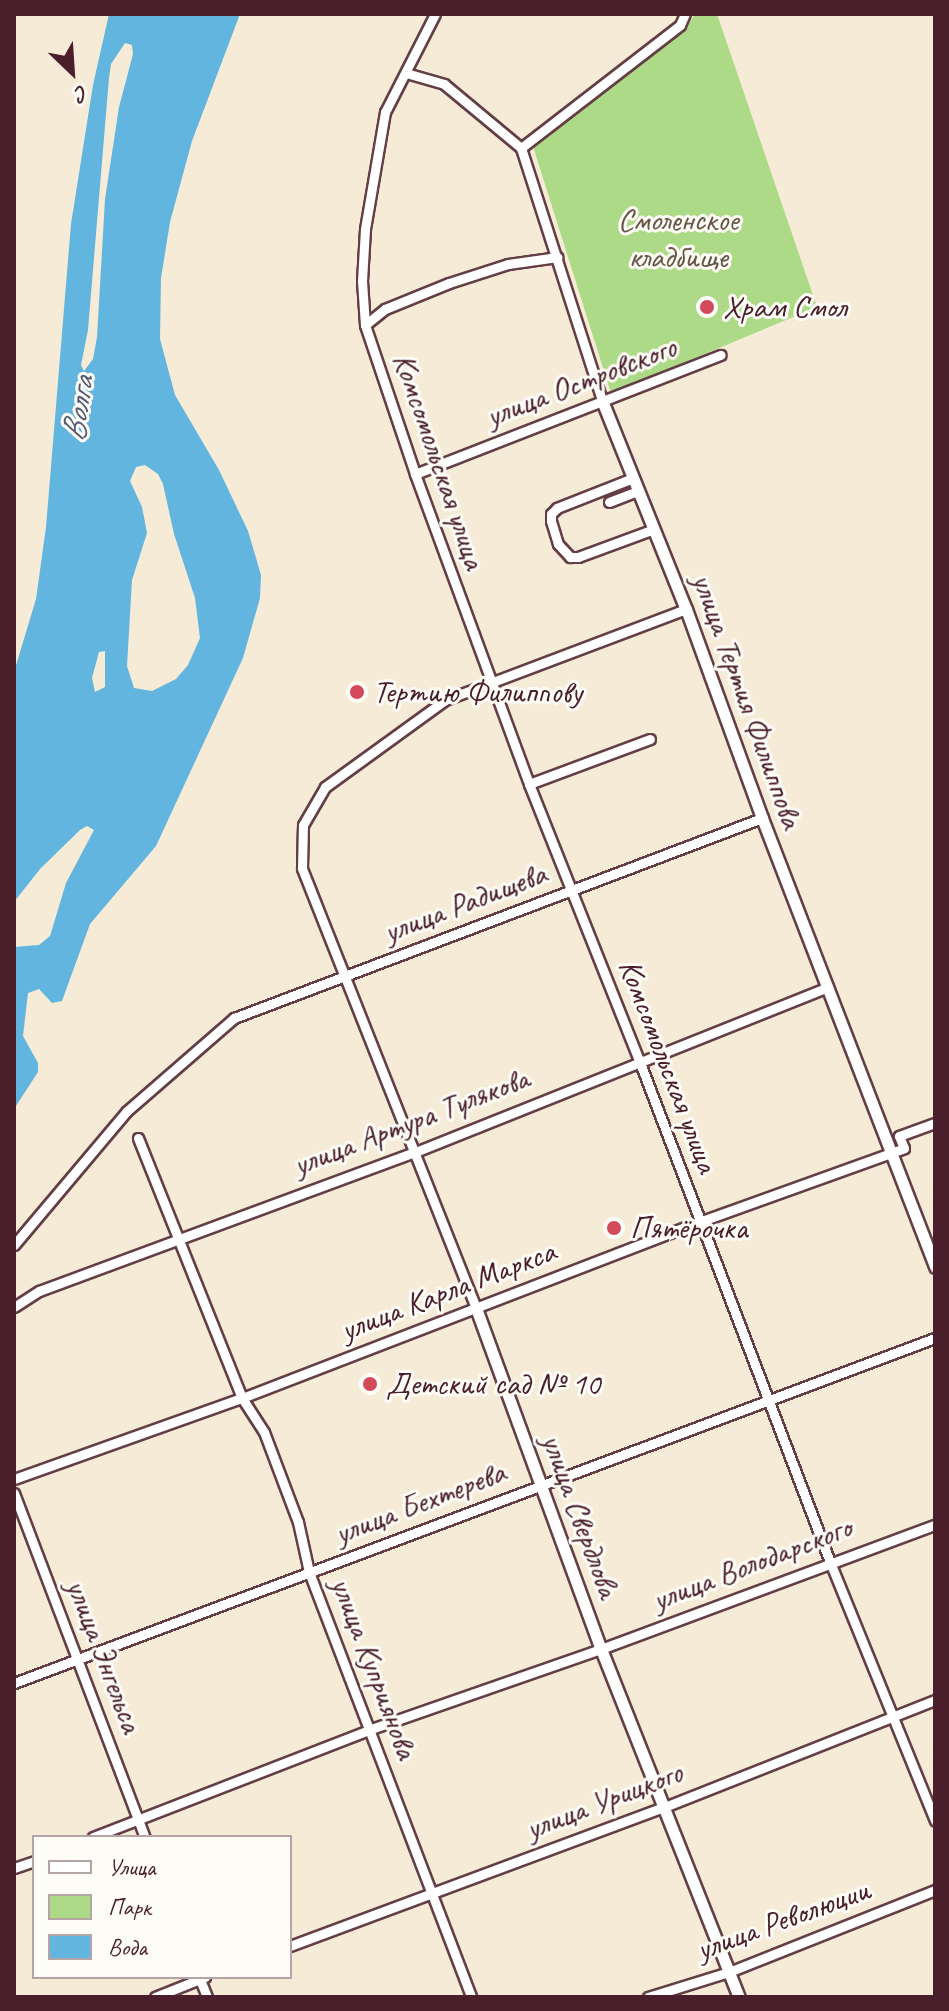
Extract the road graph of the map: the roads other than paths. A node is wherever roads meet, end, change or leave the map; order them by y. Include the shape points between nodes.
1 (435, 14) edge
2 (685, 14) edge
3 (406, 73) junction
4 (521, 148) junction
5 (558, 257) junction
6 (365, 325) junction
7 (721, 355) dead end
8 (603, 403) junction
9 (415, 474) junction
10 (633, 478) junction
11 (638, 491) junction
12 (609, 502) dead end
13 (654, 529) junction
14 (686, 609) junction
15 (492, 683) junction
16 (650, 739) dead end
17 (529, 784) junction
18 (762, 818) junction
19 (572, 890) junction
20 (345, 977) junction
21 (828, 987) junction
22 (639, 1060) junction
23 (935, 1123) edge
24 (138, 1138) dead end
25 (896, 1150) junction
26 (413, 1153) junction
27 (699, 1222) junction
28 (179, 1238) junction
29 (14, 1245) edge
30 (935, 1267) edge
31 (14, 1307) edge
32 (476, 1308) junction
33 (935, 1338) edge
34 (242, 1398) junction
35 (768, 1401) junction
36 (14, 1479) edge
37 (541, 1485) junction
38 (14, 1493) edge
39 (935, 1525) edge
40 (830, 1562) junction
41 (309, 1572) junction
42 (601, 1649) junction
43 (79, 1659) junction
44 (14, 1683) edge
45 (935, 1700) edge
46 (891, 1716) junction
47 (371, 1729) junction
48 (662, 1808) junction
49 (138, 1819) junction
50 (935, 1821) edge
51 (98, 1835) edge
52 (144, 1835) edge
53 (935, 1890) edge
54 (432, 1894) junction
55 (292, 1945) edge
56 (729, 1972) junction
57 (199, 1979) edge
58 (155, 1997) edge
59 (471, 1997) edge
60 (648, 1997) edge
61 (739, 1997) edge

1 - 3 street, Комсомольская улица
2 - 4 street via 680,25
3 - 4 street via 444,84
3 - 6 street, Комсомольская улица via 385,112 365,229
4 - 5 street, улица Тертия Филиппова
5 - 6 street via 508,264 449,283 385,309
5 - 8 street, улица Тертия Филиппова
6 - 9 street, Комсомольская улица
7 - 8 street, улица Островского
8 - 9 street, улица Островского
8 - 10 street, улица Тертия Филиппова
9 - 15 street, Комсомольская улица
10 - 11 street, улица Тертия Филиппова
10 - 13 street via 557,508 551,521 558,544 570,557 578,557
11 - 12 street
11 - 13 street, улица Тертия Филиппова
13 - 14 street, улица Тертия Филиппова
14 - 15 street
14 - 18 street, улица Тертия Филиппова
15 - 17 street, Комсомольская улица
15 - 20 street, улица Свердлова via 445,700 325,787 303,825 302,868
16 - 17 street
17 - 19 street, Комсомольская улица
18 - 19 street, улица Радищева
18 - 21 street, улица Тертия Филиппова
19 - 20 street, улица Радищева
19 - 22 street, Комсомольская улица
20 - 26 street, улица Свердлова
20 - 29 street, улица Радищева via 234,1018 127,1111
21 - 22 street, улица Артура Тулякова
21 - 25 street, улица Тертия Филиппова
22 - 26 street, улица Артура Тулякова
22 - 27 street, Комсомольская улица
23 - 25 street via 899,1136 904,1148
24 - 28 street, улица Куприянова
25 - 27 street, улица Карла Маркса
25 - 30 street, улица Тертия Филиппова
26 - 28 street, улица Артура Тулякова
26 - 32 street, улица Свердлова
27 - 32 street, улица Карла Маркса
27 - 35 street, Комсомольская улица
28 - 31 street, улица Артура Тулякова via 39,1291
28 - 34 street, улица Куприянова
32 - 34 street, улица Карла Маркса
32 - 37 street, улица Свердлова
33 - 35 street, улица Бехтерева
34 - 36 street, улица Карла Маркса
34 - 41 street, улица Куприянова via 264,1432 298,1522
35 - 37 street, улица Бехтерева
35 - 40 street, Комсомольская улица
37 - 41 street, улица Бехтерева
37 - 42 street, улица Свердлова
38 - 43 street, улица Энгельса
39 - 40 street, улица Володарского
40 - 42 street, улица Володарского
40 - 46 street, Комсомольская улица
41 - 43 street, улица Бехтерева
41 - 47 street, улица Куприянова
42 - 47 street, улица Володарского
42 - 48 street, улица Свердлова
43 - 44 street, улица Бехтерева
43 - 49 street, улица Энгельса
45 - 46 street, улица Урицкого
46 - 48 street, улица Урицкого
46 - 50 street, Комсомольская улица
47 - 49 street, улица Володарского
47 - 54 street, улица Куприянова
48 - 54 street, улица Урицкого
48 - 56 street, улица Свердлова
49 - 51 street, улица Володарского
49 - 52 street, улица Энгельса
53 - 56 street, улица Революции
54 - 55 street, улица Урицкого
54 - 59 street, улица Куприянова
56 - 60 street, улица Революции
56 - 61 street, улица Свердлова
57 - 58 street

